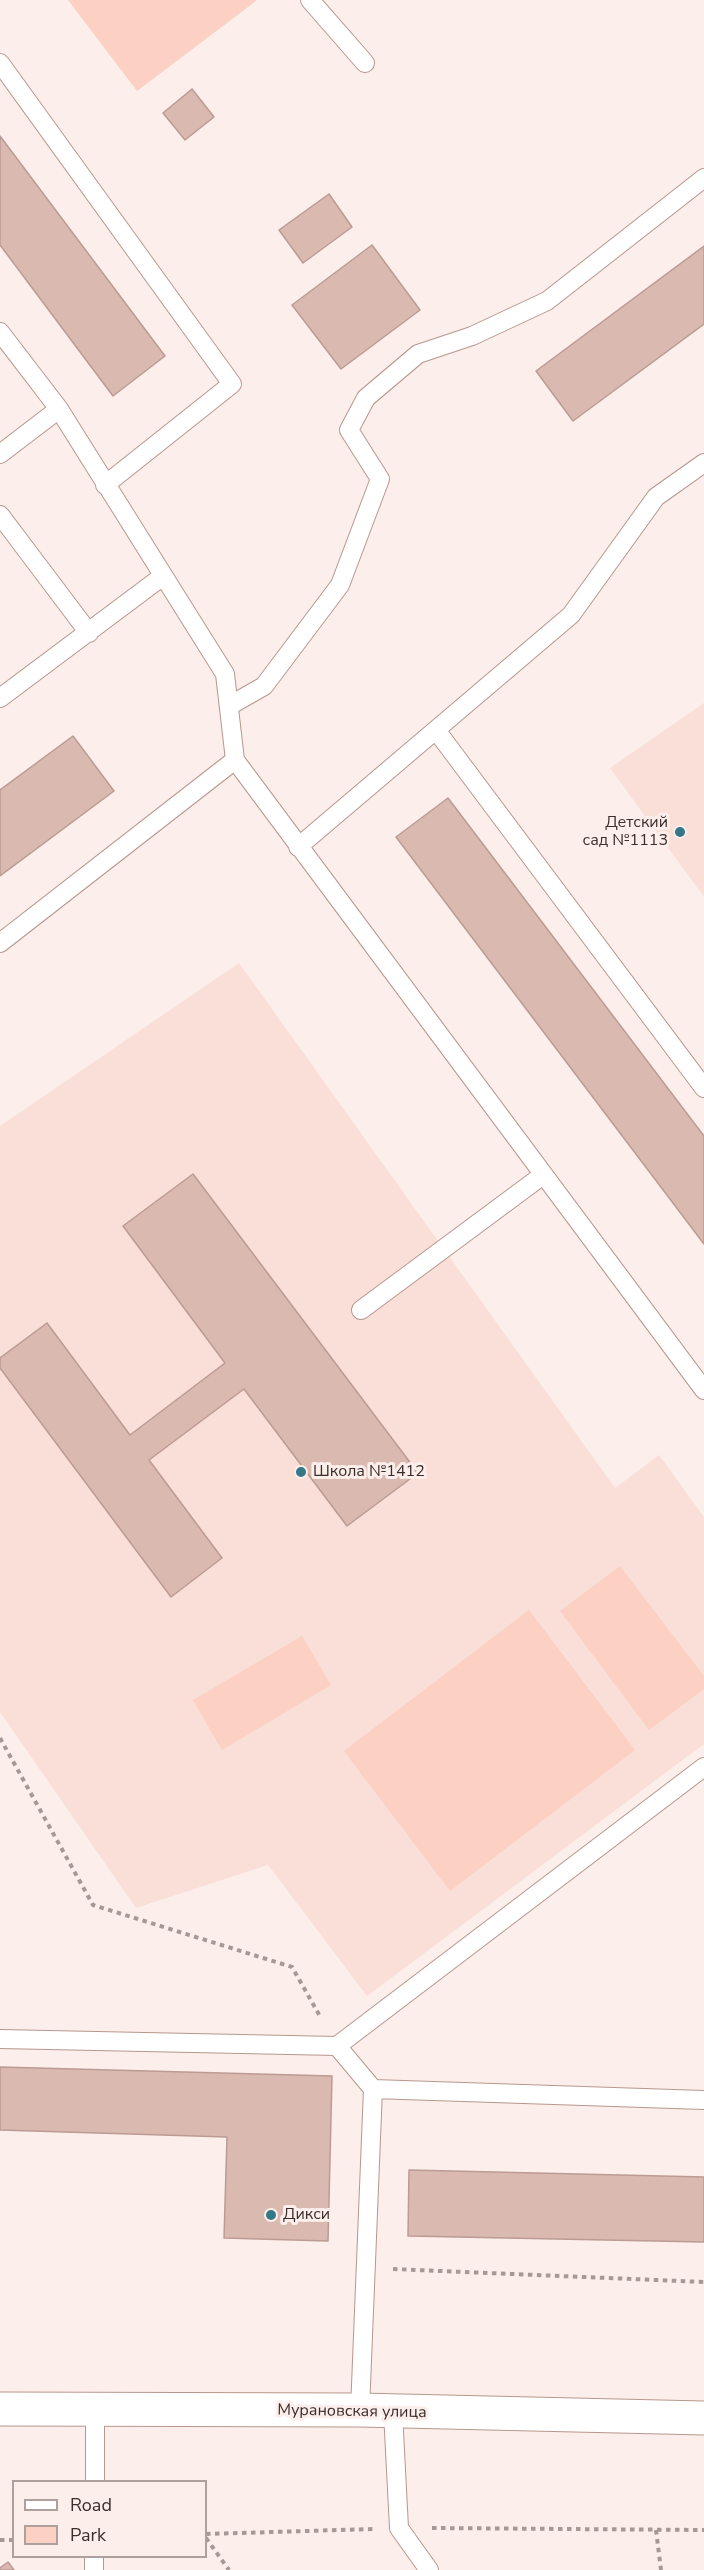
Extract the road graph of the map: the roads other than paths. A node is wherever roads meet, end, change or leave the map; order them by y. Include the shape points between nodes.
1 (310, 0) edge
2 (0, 63) edge
3 (366, 63) dead end
4 (704, 178) edge
5 (0, 332) edge
6 (59, 409) junction
7 (0, 454) edge
8 (704, 463) edge
9 (105, 485) junction
10 (0, 515) edge
11 (162, 576) junction
12 (89, 633) junction
13 (0, 698) edge
14 (229, 706) junction
15 (436, 729) junction
16 (235, 760) junction
17 (298, 847) junction
18 (0, 943) edge
19 (704, 1088) edge
20 (543, 1175) junction
21 (361, 1310) dead end
22 (704, 1390) edge
23 (704, 1767) edge
24 (0, 2039) edge
25 (337, 2046) junction
26 (372, 2089) junction
27 (704, 2100) edge
28 (0, 2409) edge
29 (95, 2410) junction
30 (360, 2410) junction
31 (393, 2412) junction
32 (704, 2418) edge
33 (95, 2480) edge
34 (429, 2570) edge

1 - 3 lane
2 - 9 lane via 231,384
4 - 14 lane via 547,301 472,336 418,354 366,398 348,430 380,479 340,585 264,686
5 - 6 lane
6 - 7 lane
6 - 9 lane
8 - 15 lane via 656,497 571,615
9 - 11 lane
10 - 12 lane
11 - 12 lane
11 - 14 lane via 225,674
12 - 13 lane
14 - 16 lane
15 - 17 lane
15 - 19 lane
16 - 17 lane
16 - 18 lane
17 - 20 lane
20 - 21 lane
20 - 22 lane
23 - 25 lane
24 - 25 lane
25 - 26 lane
26 - 27 lane
26 - 30 lane
28 - 29 street, Мурановская улица
29 - 30 street, Мурановская улица
29 - 33 lane
30 - 31 street, Мурановская улица
31 - 32 street, Мурановская улица
31 - 34 lane via 399,2528

